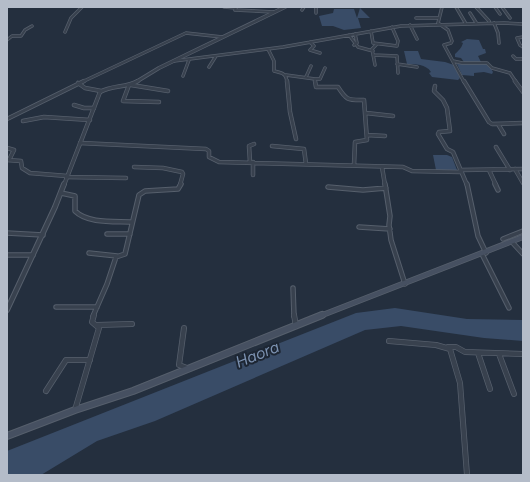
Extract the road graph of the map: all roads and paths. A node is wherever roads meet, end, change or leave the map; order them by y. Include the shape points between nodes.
1 (82, 7) edge
2 (224, 7) edge
3 (236, 7) edge
4 (248, 7) edge
5 (281, 7) edge
6 (285, 7) edge
7 (304, 7) edge
8 (316, 7) edge
9 (442, 7) edge
10 (456, 7) edge
11 (476, 7) edge
12 (495, 7) edge
13 (502, 7) edge
14 (302, 10) dead end
15 (247, 11) junction
16 (274, 12) junction
17 (316, 13) dead end
18 (470, 13) dead end
19 (500, 14) dead end
20 (416, 18) dead end
21 (438, 18) junction
22 (510, 18) dead end
23 (489, 21) dead end
24 (439, 24) junction
25 (466, 24) junction
26 (477, 24) junction
27 (494, 24) junction
28 (523, 24) edge
29 (410, 25) junction
30 (32, 26) dead end
31 (392, 27) junction
32 (371, 31) junction
33 (65, 32) dead end
34 (355, 34) junction
35 (349, 35) junction
36 (222, 37) junction
37 (523, 38) edge
38 (418, 39) dead end
39 (7, 40) edge
40 (310, 42) junction
41 (499, 43) dead end
42 (354, 45) junction
43 (376, 45) junction
44 (523, 47) edge
45 (268, 49) junction
46 (373, 51) junction
47 (320, 52) dead end
48 (373, 55) junction
49 (216, 56) junction
50 (514, 56) dead end
51 (523, 59) edge
52 (189, 60) junction
53 (176, 61) junction
54 (453, 61) junction
55 (397, 64) junction
56 (375, 65) dead end
57 (311, 66) dead end
58 (209, 67) dead end
59 (417, 67) dead end
60 (325, 68) dead end
61 (398, 73) dead end
62 (286, 75) junction
63 (183, 76) dead end
64 (306, 77) junction
65 (315, 78) junction
66 (78, 83) junction
67 (130, 85) junction
68 (434, 86) dead end
69 (101, 91) junction
70 (168, 91) dead end
71 (523, 92) edge
72 (159, 102) dead end
73 (74, 105) dead end
74 (94, 108) junction
75 (366, 113) junction
76 (393, 116) dead end
77 (7, 119) edge
78 (23, 120) dead end
79 (90, 120) junction
80 (523, 123) edge
81 (498, 124) junction
82 (504, 134) dead end
83 (367, 135) junction
84 (386, 136) dead end
85 (296, 139) dead end
86 (80, 143) junction
87 (254, 144) dead end
88 (272, 146) dead end
89 (496, 146) dead end
90 (7, 148) edge
91 (8, 160) edge
92 (252, 162) junction
93 (306, 164) junction
94 (354, 165) junction
95 (134, 167) dead end
96 (382, 167) junction
97 (516, 169) junction
98 (523, 169) edge
99 (489, 170) junction
100 (510, 170) junction
101 (461, 171) junction
102 (253, 176) dead end
103 (66, 177) junction
104 (126, 178) dead end
105 (523, 183) edge
106 (328, 187) dead end
107 (386, 188) junction
108 (498, 190) dead end
109 (61, 193) junction
110 (132, 222) junction
111 (359, 227) dead end
112 (390, 229) junction
113 (523, 231) edge
114 (7, 233) edge
115 (108, 234) dead end
116 (130, 234) junction
117 (43, 235) junction
118 (523, 237) edge
119 (503, 239) dead end
120 (512, 242) junction
121 (89, 253) dead end
122 (484, 253) junction
123 (523, 254) edge
124 (33, 255) junction
125 (7, 256) edge
126 (117, 256) junction
127 (405, 284) junction
128 (293, 288) dead end
129 (56, 307) dead end
130 (98, 307) junction
131 (509, 308) dead end
132 (7, 310) edge
133 (97, 324) junction
134 (132, 324) dead end
135 (297, 327) junction
136 (184, 328) dead end
137 (389, 341) dead end
138 (447, 347) junction
139 (478, 353) junction
140 (499, 354) junction
141 (523, 354) edge
142 (90, 360) junction
143 (190, 369) junction
144 (490, 390) dead end
145 (46, 391) dead end
146 (514, 394) dead end
147 (75, 410) junction
148 (7, 436) edge
149 (468, 475) edge

1 - 33 street via 68,21
2 - 3 street
3 - 15 street via 235,10
4 - 15 street
5 - 6 street
6 - 16 street
7 - 14 street
8 - 17 street
9 - 21 street
10 - 25 street
11 - 23 street
12 - 19 street
13 - 22 street
15 - 16 street
16 - 36 street
18 - 26 street
20 - 21 street
21 - 24 street
24 - 25 street
24 - 29 street
24 - 54 street via 448,30 452,43 444,45
25 - 26 street
26 - 27 street
27 - 28 street
27 - 41 street
29 - 31 street
29 - 38 street
30 - 39 street via 25,30 22,36 12,36
31 - 32 street
31 - 43 street via 398,46
32 - 34 street
32 - 43 street via 372,42
34 - 35 street
34 - 42 street via 357,43
35 - 40 street
35 - 42 street
36 - 53 street
36 - 66 street via 186,33
37 - 44 street via 517,38
40 - 45 street
40 - 47 street via 314,46 310,50
42 - 46 street via 362,50
43 - 46 street
45 - 49 street
45 - 62 street via 273,59 274,71
46 - 48 street
48 - 55 street via 396,56
48 - 56 street
49 - 52 street
49 - 58 street
50 - 51 street via 516,59
52 - 53 street
52 - 63 street
53 - 67 street
54 - 71 street via 485,63 509,72
54 - 81 street via 490,123
55 - 59 street
55 - 61 street
57 - 64 street
60 - 65 street via 320,79
62 - 64 street
62 - 85 street
64 - 65 street
65 - 75 street via 316,87 338,87 345,98 364,100
66 - 69 street via 85,88
66 - 77 street
67 - 69 street
67 - 70 street
67 - 72 street via 123,100
68 - 101 street via 434,91 443,99 451,118 450,131 438,133 447,149 453,152
69 - 74 street
73 - 74 street
74 - 79 street
75 - 76 street
75 - 83 street
78 - 79 street via 44,117
79 - 86 street
80 - 81 street
81 - 82 street
83 - 84 street
83 - 94 street via 367,141 356,142
86 - 92 street via 206,149 209,151 209,158 215,161
86 - 103 street
87 - 92 street via 250,146
88 - 93 street via 304,149
89 - 100 street
90 - 91 street via 14,150
91 - 103 street via 21,161 22,168 30,173
92 - 93 street
92 - 102 street
93 - 94 street
94 - 96 street
95 - 110 street via 167,168 181,171 183,174 179,188 141,193
96 - 101 street via 403,167 412,171
96 - 107 street
97 - 98 street
97 - 100 street
97 - 105 street
99 - 100 street
99 - 101 street
99 - 108 street
101 - 122 street via 467,183
103 - 104 street
103 - 109 street
106 - 107 street via 363,190
107 - 112 street
109 - 110 street via 75,196 75,211 83,218
109 - 117 street
110 - 116 street
111 - 112 street
112 - 127 street
113 - 119 street
114 - 117 street
115 - 116 street
116 - 126 street via 125,254
117 - 124 street
118 - 120 main road
120 - 122 main road
120 - 123 street
121 - 126 street
122 - 127 main road
122 - 131 street
124 - 125 street
124 - 132 street
126 - 130 street
127 - 135 main road
128 - 135 street via 293,310
129 - 130 street
130 - 133 street via 91,321
133 - 134 street
133 - 142 street via 99,329
135 - 143 main road
136 - 143 street via 179,365
137 - 138 street
138 - 139 street
138 - 149 street via 452,352 460,383
139 - 140 street
139 - 144 street
140 - 141 street
140 - 146 street
142 - 145 street via 66,360
142 - 147 street
143 - 147 main road
147 - 148 main road

